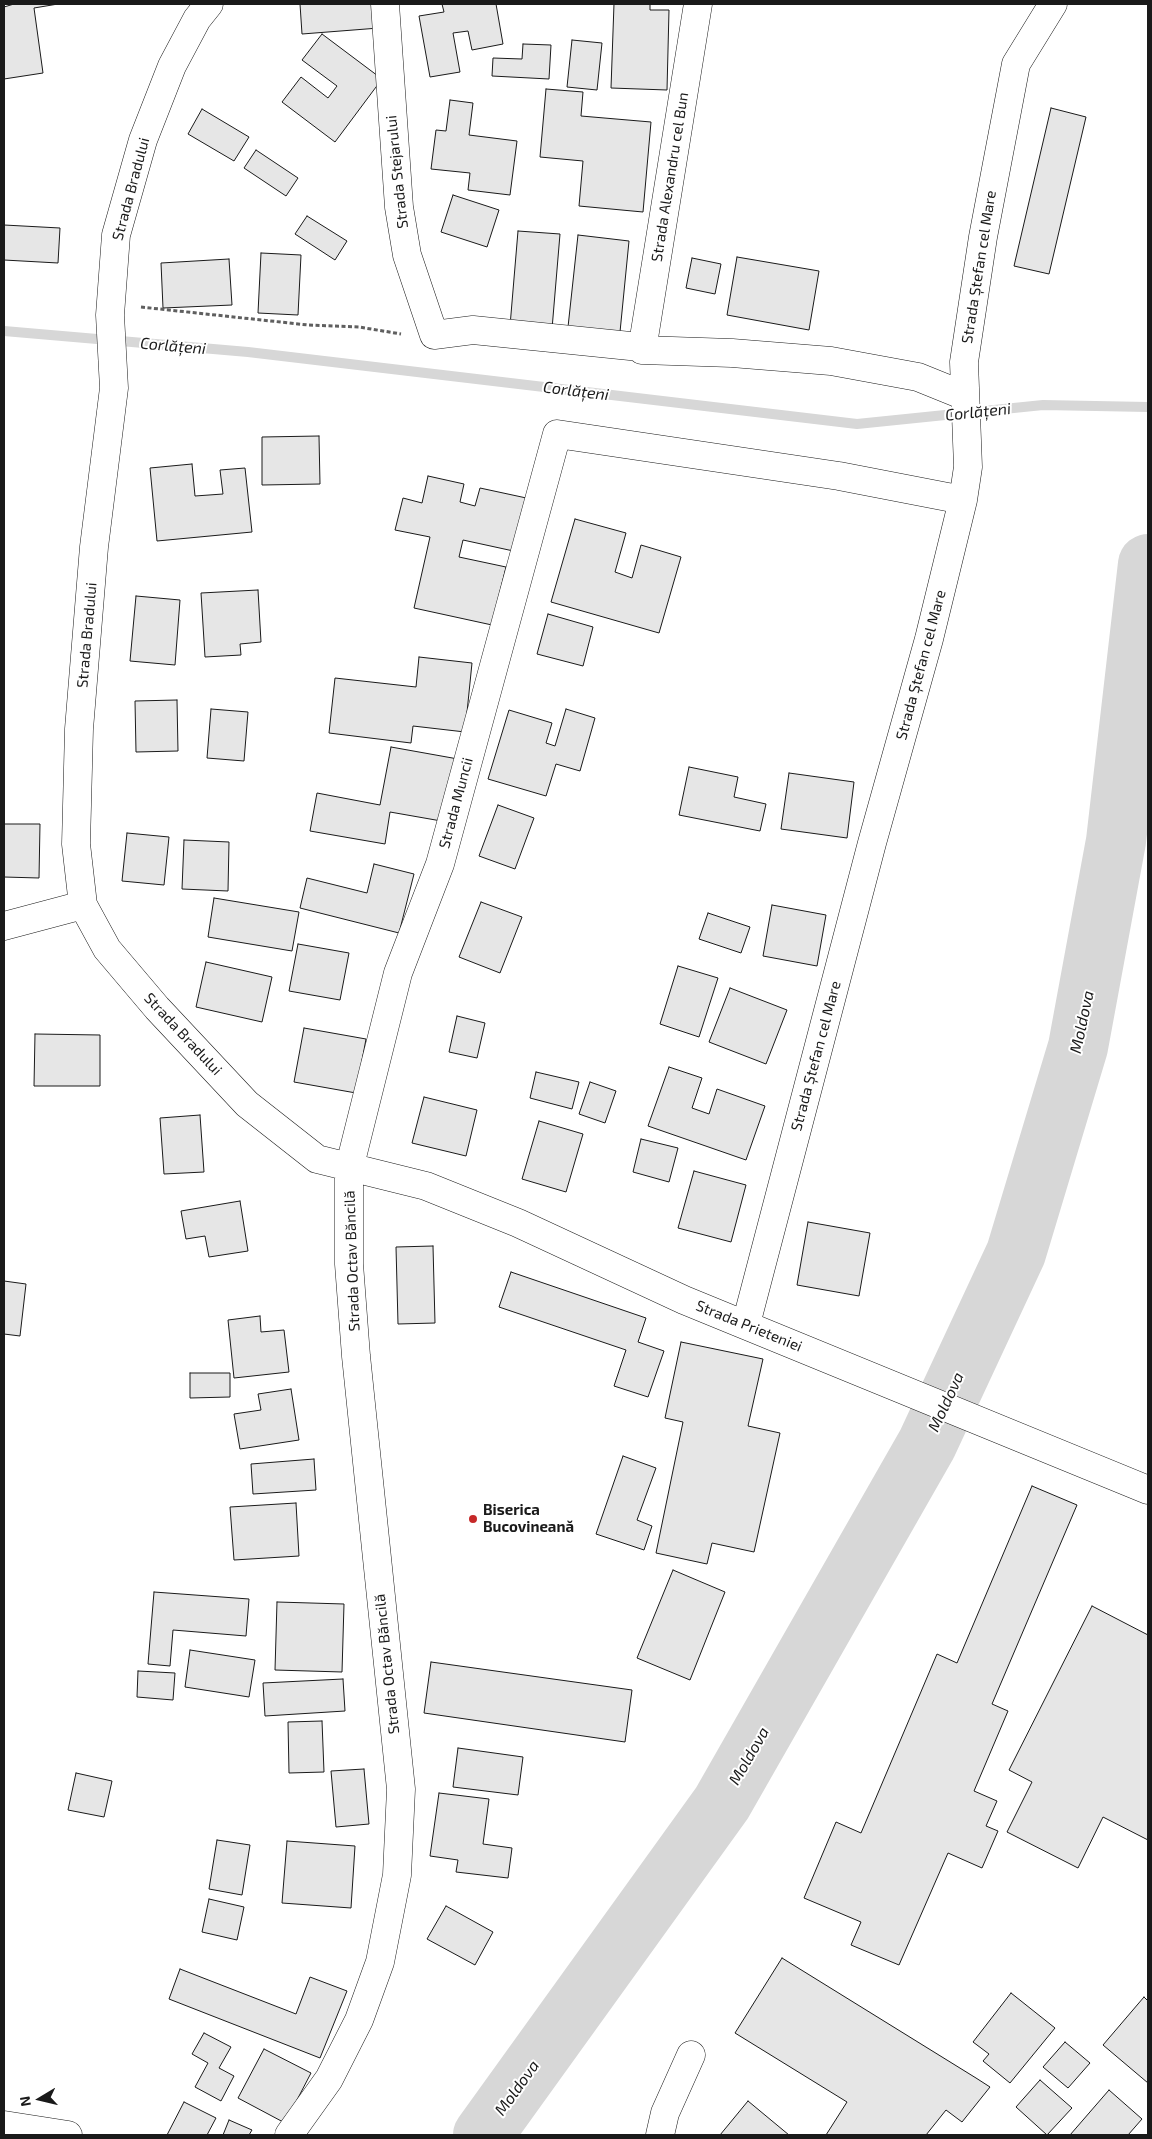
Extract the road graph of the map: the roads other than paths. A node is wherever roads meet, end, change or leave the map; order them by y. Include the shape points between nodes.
1 (210, 4) edge
2 (385, 4) edge
3 (698, 4) edge
4 (1053, 4) edge
5 (642, 350) junction
6 (965, 396) junction
7 (963, 500) junction
8 (82, 905) junction
9 (4, 926) edge
10 (349, 1169) junction
11 (746, 1324) junction
12 (1148, 1490) edge
13 (691, 2055) dead end
14 (4, 2125) edge
15 (68, 2135) edge
16 (289, 2135) edge
17 (660, 2135) edge

1 - 8 street, Strada Bradului via 197,19 172,66 143,140 116,235 111,305 114,388 94,547 79,730 76,844
2 - 5 street, Strada Stejarului via 399,207 407,255 434,335 472,330 640,347
3 - 5 street, Strada Alexandru cel Bun
4 - 6 street, Strada Ștefan cel Mare via 1016,64 983,237 964,362
5 - 6 street via 831,361 918,377
6 - 7 street, Strada Ștefan cel Mare via 968,466
7 - 10 street, Strada Muncii via 839,476 557,434 440,864 398,973
7 - 11 street, Strada Ștefan cel Mare via 929,639
8 - 9 street
8 - 10 street, Strada Bradului via 107,949 157,1008 248,1104 317,1159
10 - 11 street, Strada Prieteniei via 426,1186 518,1223 684,1300
10 - 16 street, Strada Octav Băncilă via 349,1264 356,1356 401,1789 398,1875 380,1962 359,2020 329,2080
11 - 12 street, Strada Prieteniei
13 - 17 street via 665,2113
14 - 15 street

